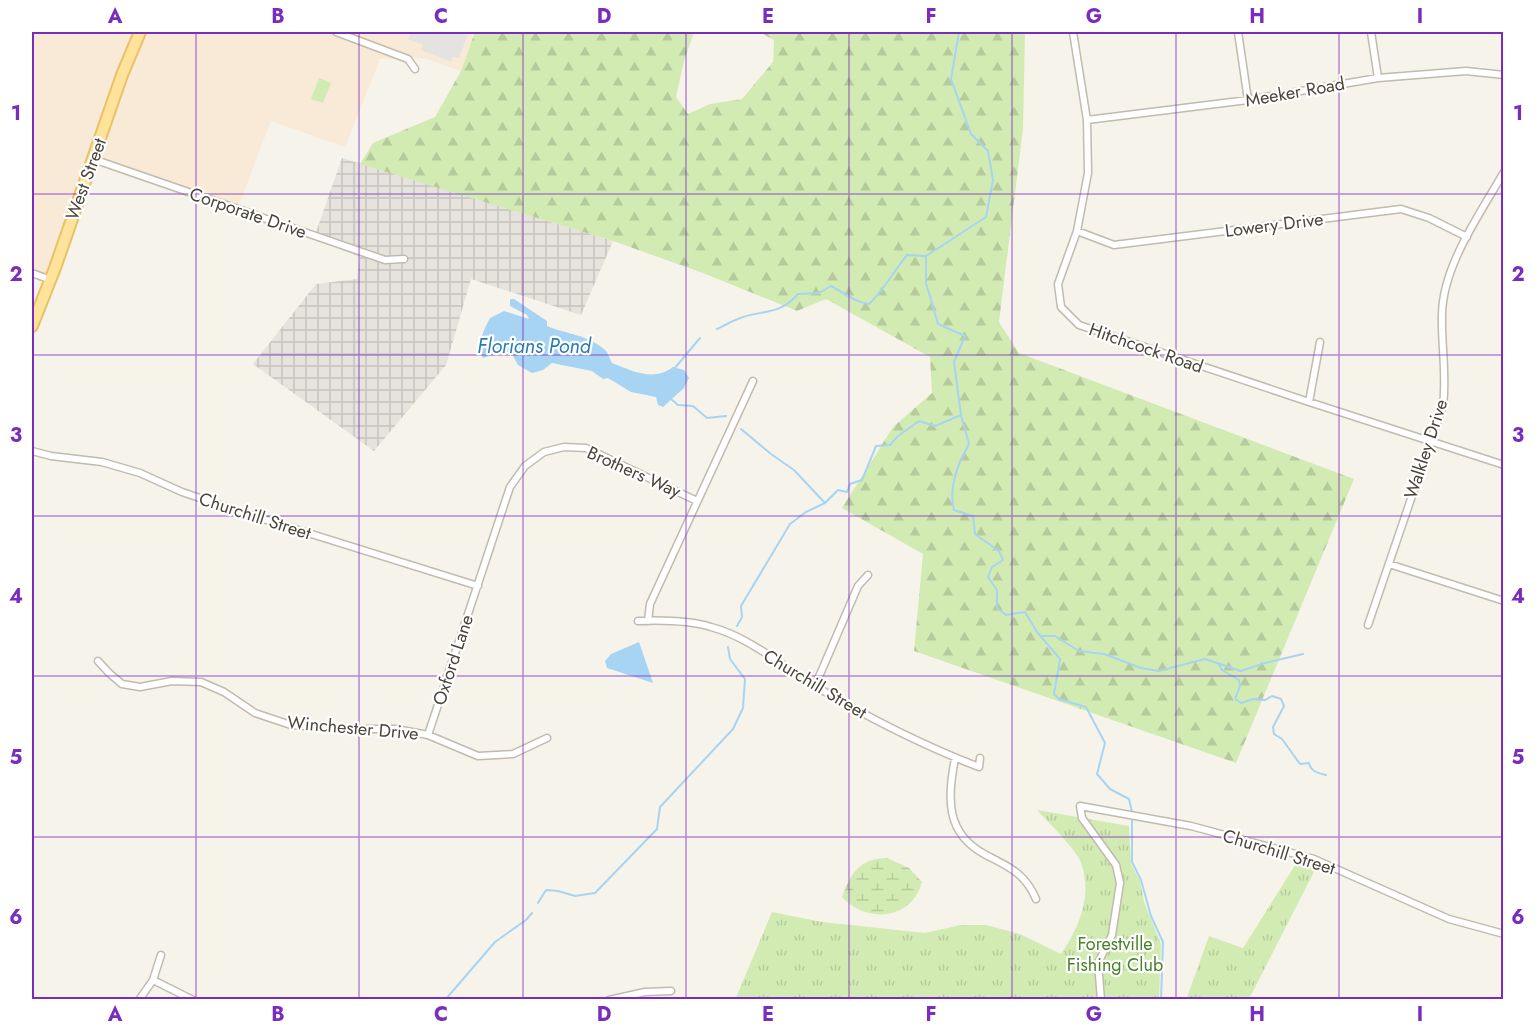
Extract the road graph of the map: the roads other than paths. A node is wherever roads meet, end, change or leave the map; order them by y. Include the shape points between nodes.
1 (140, 32) edge
2 (336, 32) edge
3 (1072, 32) edge
4 (1238, 32) edge
5 (1371, 32) edge
6 (415, 69) dead end
7 (1503, 75) edge
8 (1378, 78) junction
9 (1248, 100) junction
10 (1087, 120) junction
11 (93, 159) junction
12 (1503, 172) edge
13 (1077, 231) junction
14 (1467, 237) junction
15 (405, 259) dead end
16 (32, 273) edge
17 (51, 280) junction
18 (32, 326) edge
19 (1320, 342) dead end
20 (753, 381) dead end
21 (1309, 402) junction
22 (1432, 441) junction
23 (32, 452) edge
24 (1503, 465) edge
25 (697, 501) junction
26 (1389, 564) junction
27 (868, 575) dead end
28 (478, 586) junction
29 (1503, 601) edge
30 (638, 621) dead end
31 (648, 621) junction
32 (1368, 625) dead end
33 (98, 661) dead end
34 (815, 686) junction
35 (428, 735) junction
36 (547, 738) dead end
37 (955, 758) junction
38 (980, 758) dead end
39 (1036, 899) dead end
40 (1503, 934) edge
41 (161, 955) dead end
42 (153, 980) junction
43 (671, 991) dead end
44 (139, 999) edge
45 (193, 999) edge
46 (609, 999) edge
47 (1101, 999) edge

1 - 11 main road, West Street
2 - 6 street via 408,59
3 - 10 street, Hitchcock Road
4 - 9 street
5 - 8 street
7 - 8 street, Meeker Road via 1466,71
8 - 9 street, Meeker Road
9 - 10 street, Meeker Road
10 - 13 street, Hitchcock Road via 1088,173
11 - 15 street, Corporate Drive via 385,260
11 - 17 main road, West Street
12 - 14 street, Walkley Drive
13 - 14 street, Lowery Drive via 1114,245 1401,208
13 - 21 street, Hitchcock Road via 1058,284 1061,307 1079,325
14 - 22 street, Walkley Drive via 1445,289 1445,389
16 - 17 street
17 - 18 main road, West Street
19 - 21 street
20 - 25 street
21 - 22 street, Hitchcock Road
22 - 24 street, Hitchcock Road
22 - 26 street, Walkley Drive
23 - 28 street, Churchill Street via 102,462 140,473 244,513
25 - 28 street, Brothers Way via 586,448 564,447 544,452 525,466 510,487
25 - 31 street via 650,604
26 - 29 street
26 - 32 street, Walkley Drive
27 - 34 street via 858,586
28 - 35 street, Oxford Lane
30 - 31 street, Churchill Street
31 - 34 street, Churchill Street via 690,622 727,632
33 - 35 street, Winchester Drive via 122,684 140,687 172,681 201,682 255,712 291,725 396,729
34 - 37 street, Churchill Street via 909,738
35 - 36 street, Winchester Drive via 478,756 513,754
37 - 38 street, Churchill Street via 979,767
37 - 39 street via 949,790 951,815 962,836 982,853 1022,875
40 - 47 street, Churchill Street via 1449,919 1314,859 1191,826 1080,806 1082,818 1116,865 1120,883 1112,935 1098,963
41 - 42 street
42 - 44 street
42 - 45 street
43 - 46 street

